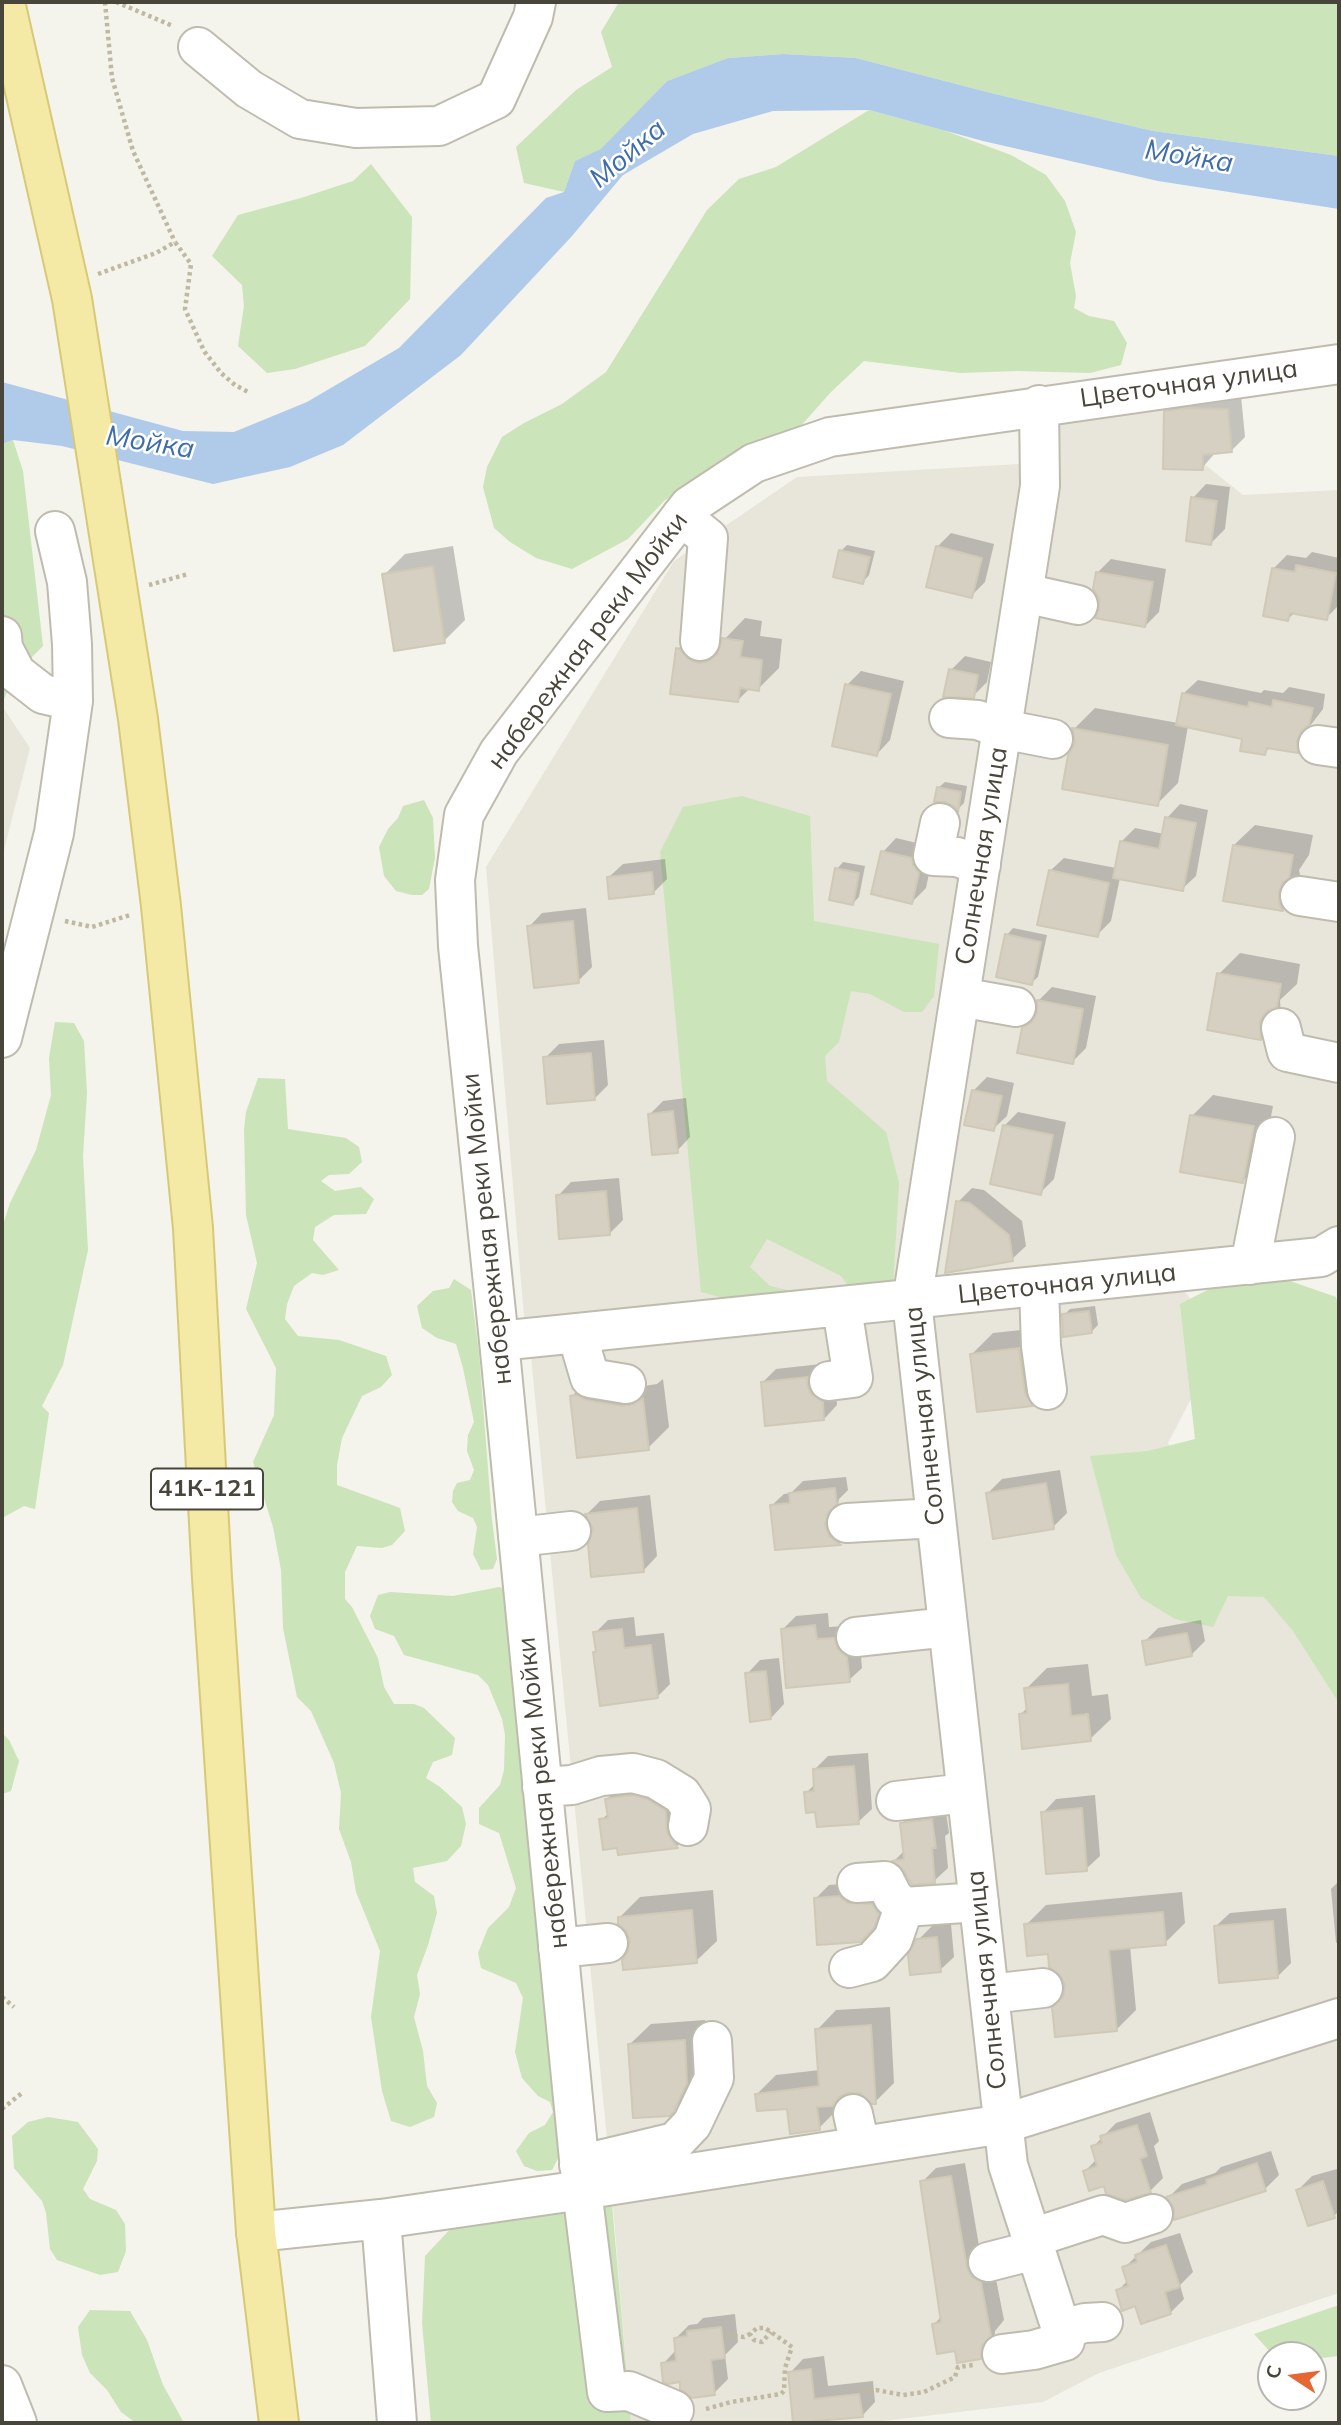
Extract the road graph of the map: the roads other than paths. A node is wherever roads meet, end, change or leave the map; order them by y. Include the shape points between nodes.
1 (5, 2) edge
2 (536, 2) edge
3 (198, 47) road end
4 (1339, 364) edge
5 (1039, 405) junction
6 (681, 516) junction
7 (55, 531) dead end
8 (1024, 593) junction
9 (1078, 605) dead end
10 (2, 636) edge
11 (700, 641) dead end
12 (72, 701) junction
13 (948, 718) dead end
14 (1002, 729) junction
15 (1053, 739) dead end
16 (940, 823) dead end
17 (981, 864) junction
18 (1300, 896) dead end
19 (1339, 902) edge
20 (960, 996) junction
21 (1016, 1007) dead end
22 (1281, 1028) dead end
23 (2, 1038) edge
24 (1339, 1063) edge
25 (1275, 1137) dead end
26 (1339, 1246) edge
27 (1250, 1265) junction
28 (1040, 1287) junction
29 (912, 1301) junction
30 (842, 1308) junction
31 (582, 1333) junction
32 (499, 1341) junction
33 (829, 1381) dead end
34 (625, 1384) dead end
35 (1047, 1390) dead end
36 (936, 1518) junction
37 (847, 1522) dead end
38 (571, 1531) dead end
39 (518, 1536) junction
40 (948, 1627) junction
41 (856, 1637) dead end
42 (542, 1787) junction
43 (966, 1793) junction
44 (896, 1801) dead end
45 (688, 1826) dead end
46 (857, 1883) dead end
47 (979, 1902) junction
48 (904, 1907) junction
49 (608, 1943) dead end
50 (558, 1948) junction
51 (849, 1968) dead end
52 (1043, 1989) dead end
53 (989, 1994) junction
54 (1339, 2018) edge
55 (712, 2041) dead end
56 (1003, 2123) junction
57 (581, 2178) junction
58 (1153, 2214) dead end
59 (381, 2219) junction
60 (256, 2232) junction
61 (1034, 2244) junction
62 (988, 2262) dead end
63 (1103, 2322) dead end
64 (1063, 2335) junction
65 (1002, 2354) road end
66 (2, 2385) edge
67 (674, 2410) road end
68 (16, 2423) edge
69 (279, 2423) edge
70 (397, 2423) edge

1 - 60 main road, 41К-121 via 81,288 112,557 161,906 192,1228
2 - 3 street via 496,99 439,126 356,128 300,119 249,89
4 - 5 street, Цветочная улица
5 - 6 street, набережная реки Мойки via 830,437 754,463
5 - 8 street, Солнечная улица via 1041,486
6 - 11 street via 708,538
6 - 32 street, набережная реки Мойки via 499,752 464,815 455,880 458,946
7 - 12 street via 67,582
8 - 9 street
8 - 14 street, Солнечная улица
10 - 12 street via 16,673 43,694
12 - 23 street via 54,833
13 - 14 street via 978,720
14 - 15 street
14 - 17 street, Солнечная улица
16 - 17 street via 933,856
17 - 20 street, Солнечная улица
18 - 19 street
20 - 21 street
20 - 29 street, Солнечная улица
22 - 24 street via 1287,1052
25 - 27 street
26 - 27 street, Цветочная улица via 1321,1258
27 - 28 street, Цветочная улица
28 - 29 street, Цветочная улица
28 - 35 street
29 - 30 street, Цветочная улица
29 - 36 street, Солнечная улица
30 - 31 street, Цветочная улица
30 - 33 street via 853,1378
31 - 32 street, Цветочная улица
31 - 34 street via 590,1378
32 - 39 street, набережная реки Мойки
36 - 37 street
36 - 40 street, Солнечная улица
38 - 39 street
39 - 42 street, набережная реки Мойки
40 - 41 street
40 - 43 street, Солнечная улица
42 - 45 street via 633,1773 656,1779 682,1796 691,1810
42 - 50 street, набережная реки Мойки
43 - 44 street
43 - 47 street, Солнечная улица
46 - 48 street via 885,1881 892,1897
47 - 48 street
47 - 53 street, Солнечная улица
48 - 51 street via 893,1939 872,1962
49 - 50 street
50 - 57 street, набережная реки Мойки
52 - 53 street
53 - 56 street, Солнечная улица
54 - 56 street
55 - 57 street via 714,2078 692,2124 675,2142
56 - 57 street via 856,2130
56 - 61 street, Солнечная улица via 1008,2165
57 - 59 street
57 - 67 street, набережная реки Мойки via 607,2392 629,2391
58 - 61 street via 1125,2223 1103,2215
59 - 60 street
59 - 70 street
60 - 69 main road, 41К-121
61 - 62 street
61 - 64 street, Солнечная улица
63 - 64 street via 1085,2323
64 - 65 street via 1034,2350
66 - 68 street

